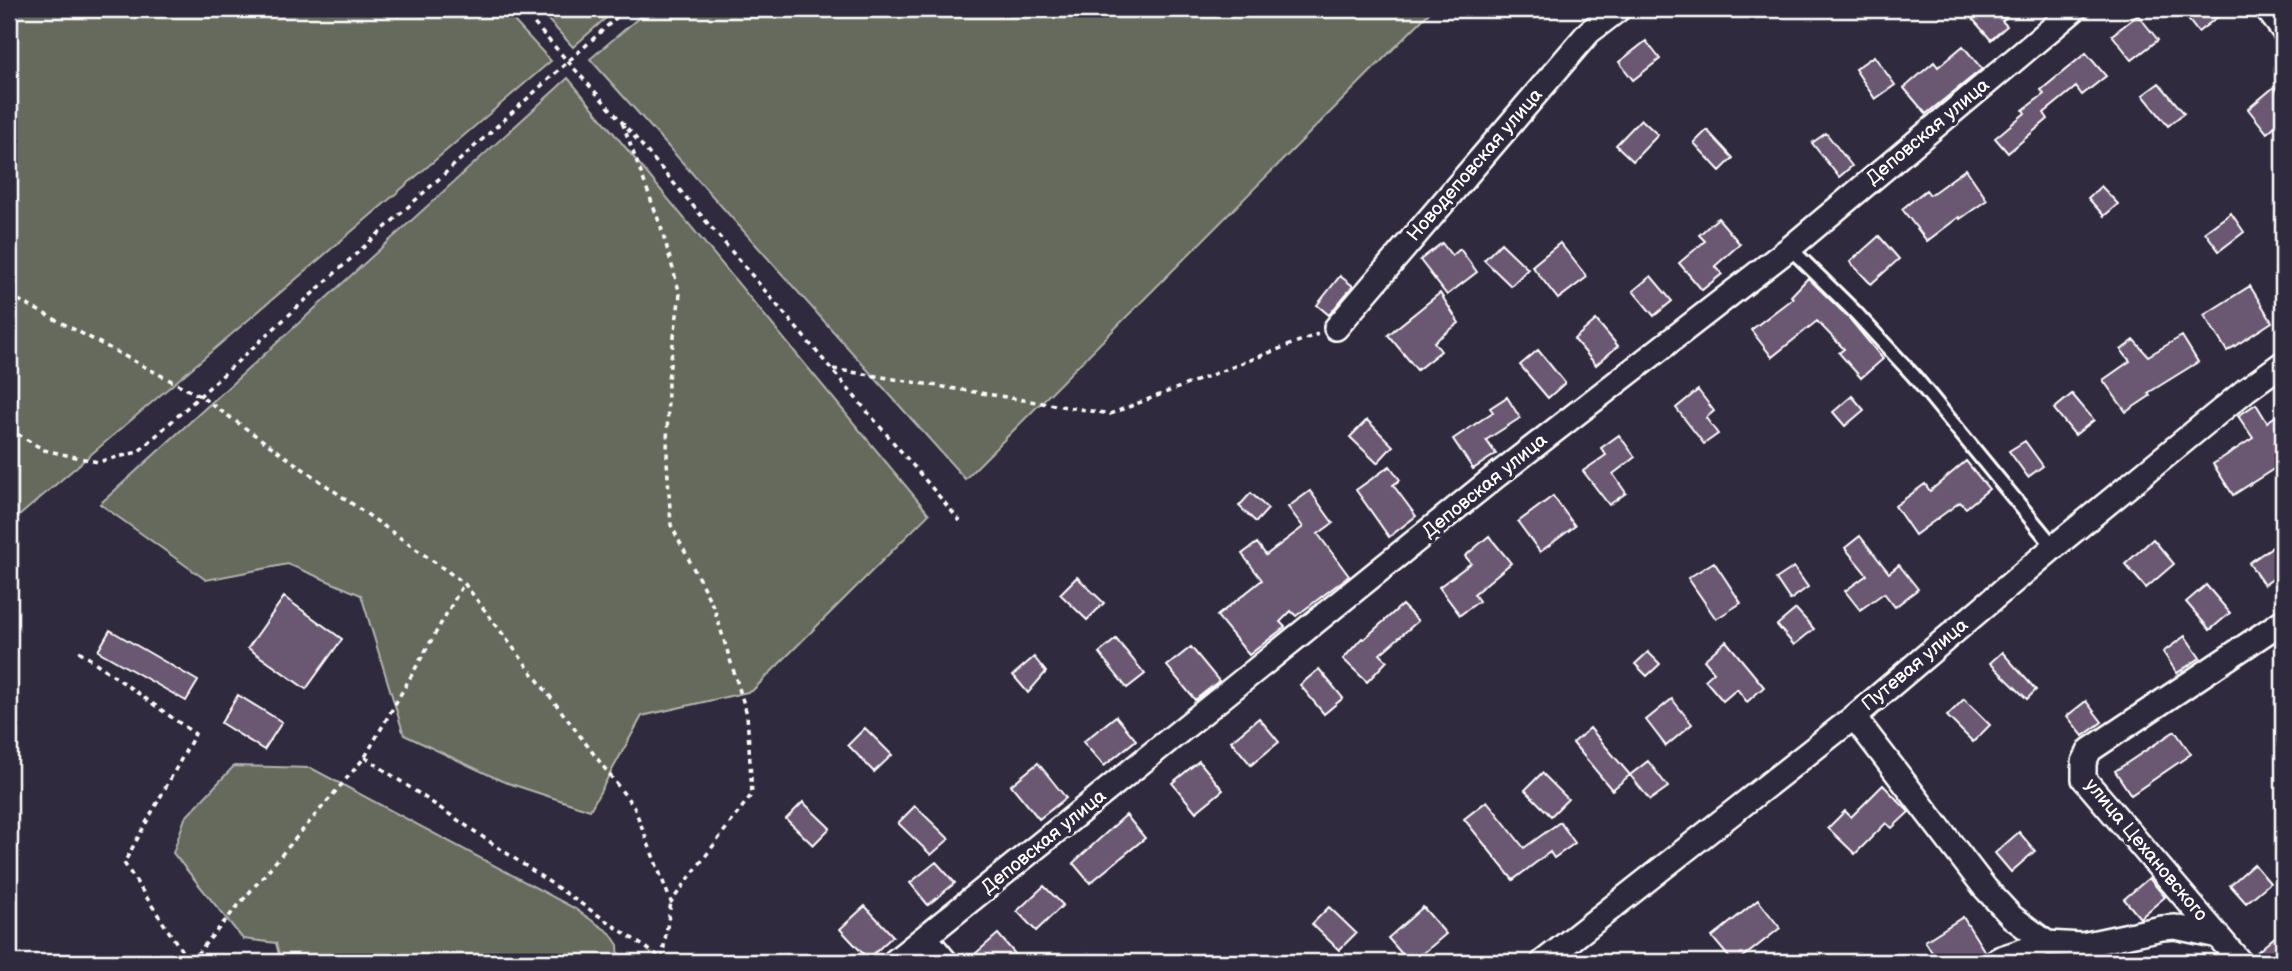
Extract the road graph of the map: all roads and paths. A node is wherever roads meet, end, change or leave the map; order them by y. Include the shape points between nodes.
1 (521, 9) edge
2 (626, 9) edge
3 (1619, 9) edge
4 (2075, 9) edge
5 (2267, 9) edge
6 (2283, 30) edge
7 (568, 59) junction
8 (622, 122) junction
9 (1790, 248) junction
10 (9, 295) edge
11 (1336, 328) joint
12 (2283, 363) edge
13 (831, 369) junction
14 (200, 396) junction
15 (9, 429) edge
16 (960, 521) dead end
17 (2054, 547) junction
18 (464, 583) junction
19 (2283, 621) edge
20 (79, 651) dead end
21 (1854, 717) junction
22 (365, 757) junction
23 (671, 902) junction
24 (2218, 936) junction
25 (926, 938) junction
26 (2047, 943) junction
27 (662, 959) junction
28 (190, 962) edge
29 (667, 962) edge
30 (894, 962) edge
31 (946, 962) edge
32 (1543, 962) edge
33 (1994, 962) edge
34 (2240, 962) edge

1 - 7 path
2 - 7 path
3 - 11 street, Новодеповская улица via 1589,33
4 - 9 street, Деповская улица
5 - 6 street
7 - 8 path
7 - 14 path
8 - 13 path
8 - 23 path via 662,227 680,294 668,379 671,525 714,608 748,727 752,794
9 - 17 lane via 1914,376
9 - 25 street, Деповская улица via 1496,476
10 - 14 path
11 - 13 path via 1110,414
12 - 17 street, Путевая улица
13 - 16 path
14 - 15 path via 138,453 98,462 44,450
14 - 18 path
17 - 21 street, Путевая улица
18 - 22 path
18 - 23 path via 634,807
19 - 24 street, улица Цехановского via 2090,750 2084,762 2084,779
20 - 28 path via 195,734 124,863
21 - 26 street via 1986,888 2012,917
21 - 32 street, Путевая улица
22 - 27 path
22 - 28 path
23 - 27 path
24 - 26 street via 2162,928 2082,945
24 - 34 street, улица Цехановского
25 - 30 street, Деповская улица
25 - 31 street
26 - 33 street
27 - 29 path

